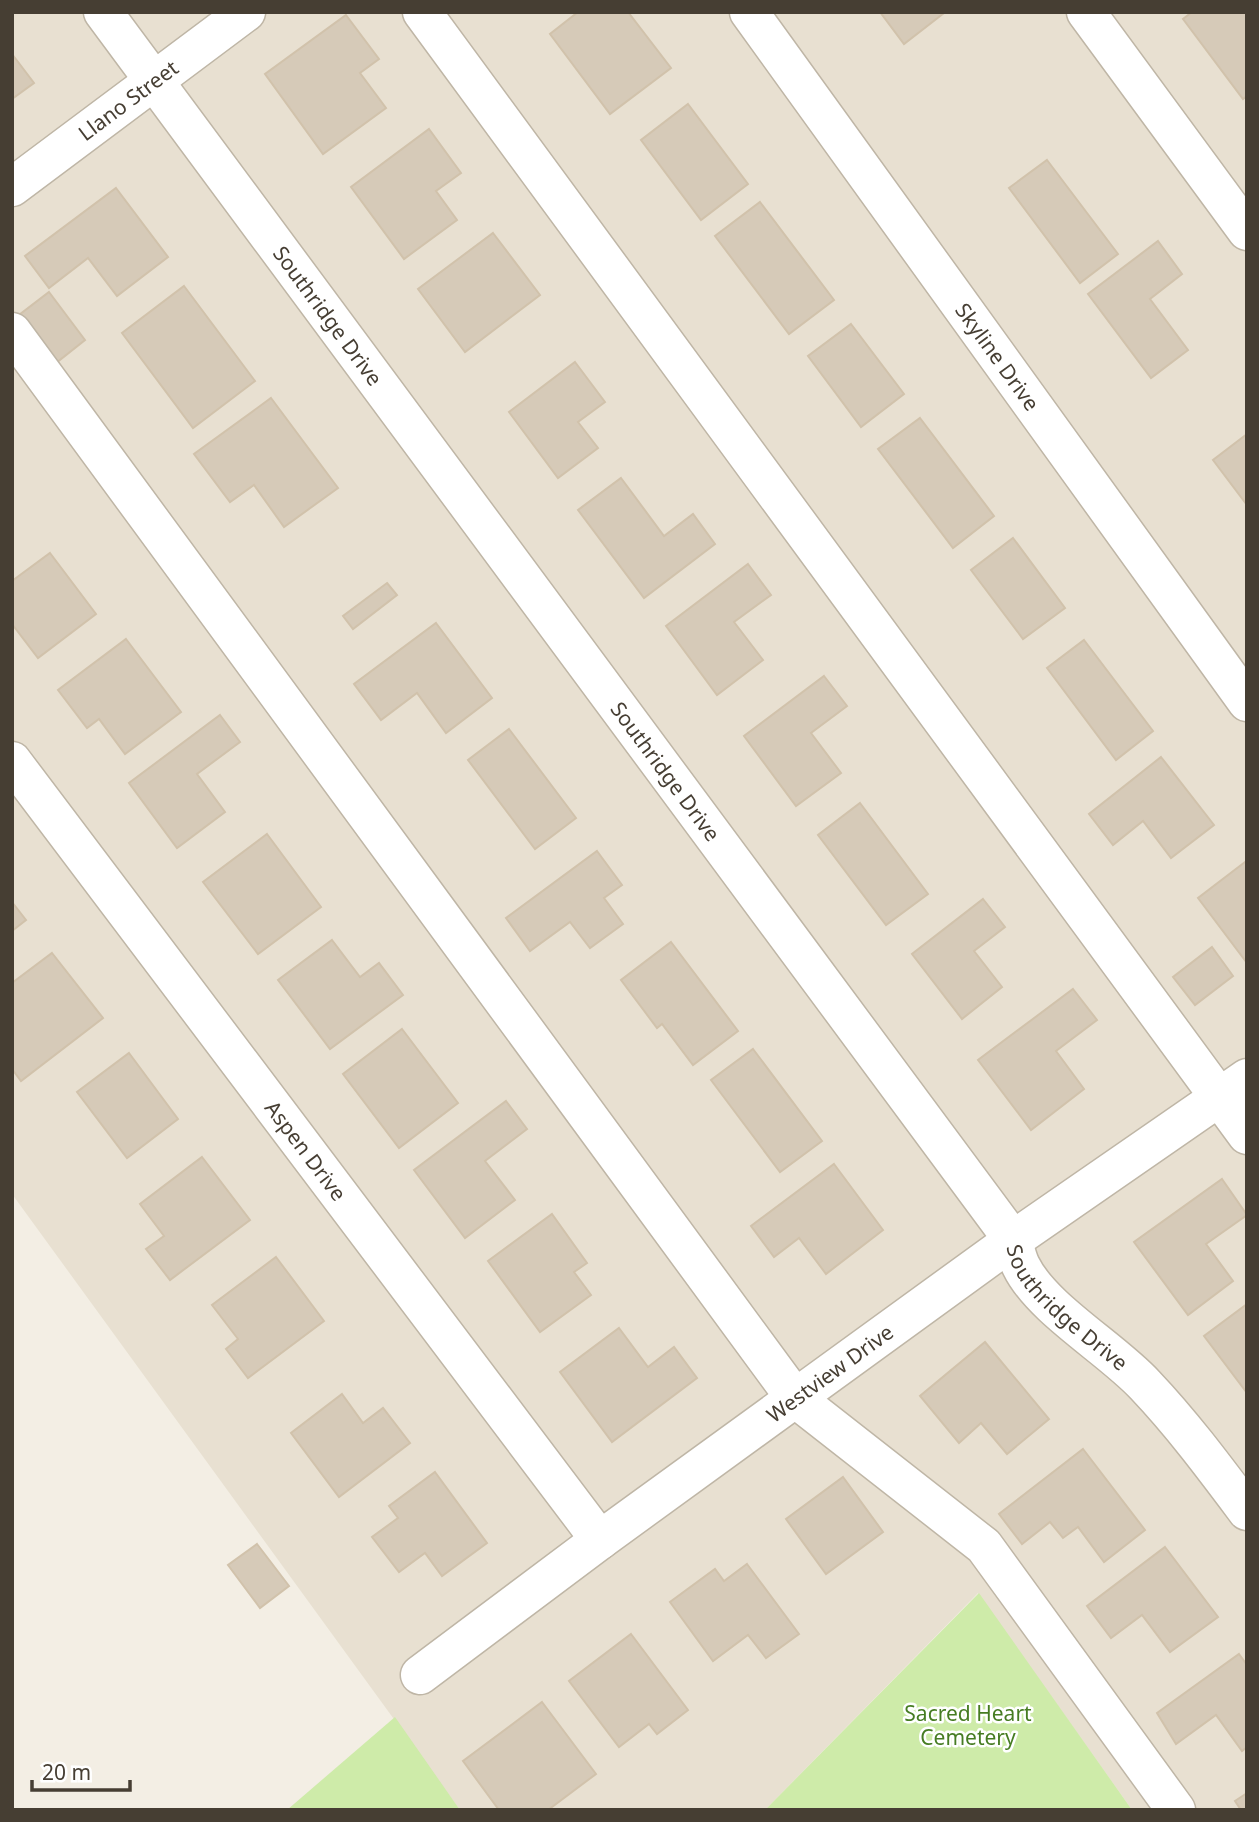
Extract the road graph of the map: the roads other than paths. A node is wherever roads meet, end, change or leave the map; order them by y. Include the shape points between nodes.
1 (103, 12) edge
2 (246, 12) edge
3 (422, 12) edge
4 (749, 12) edge
5 (1086, 12) edge
6 (155, 80) junction
7 (12, 187) edge
8 (1247, 231) edge
9 (12, 332) edge
10 (1247, 702) edge
11 (12, 761) edge
12 (1233, 1088) edge
13 (1247, 1135) edge
14 (1013, 1240) junction
15 (795, 1398) junction
16 (1247, 1511) edge
17 (600, 1540) junction
18 (420, 1675) dead end
19 (1176, 1810) edge

1 - 6 street, Southridge Drive
2 - 6 street, Llano Street
3 - 12 street
4 - 10 street, Skyline Drive
5 - 8 street
6 - 7 street, Llano Street
6 - 14 street, Southridge Drive
9 - 15 street
11 - 17 street, Aspen Drive
12 - 13 street
12 - 14 street, Westview Drive
14 - 15 street, Westview Drive
14 - 16 street, Southridge Drive via 1021,1266 1038,1289 1142,1382 1187,1431
15 - 17 street, Westview Drive
15 - 19 street via 984,1546
17 - 18 street, Westview Drive

